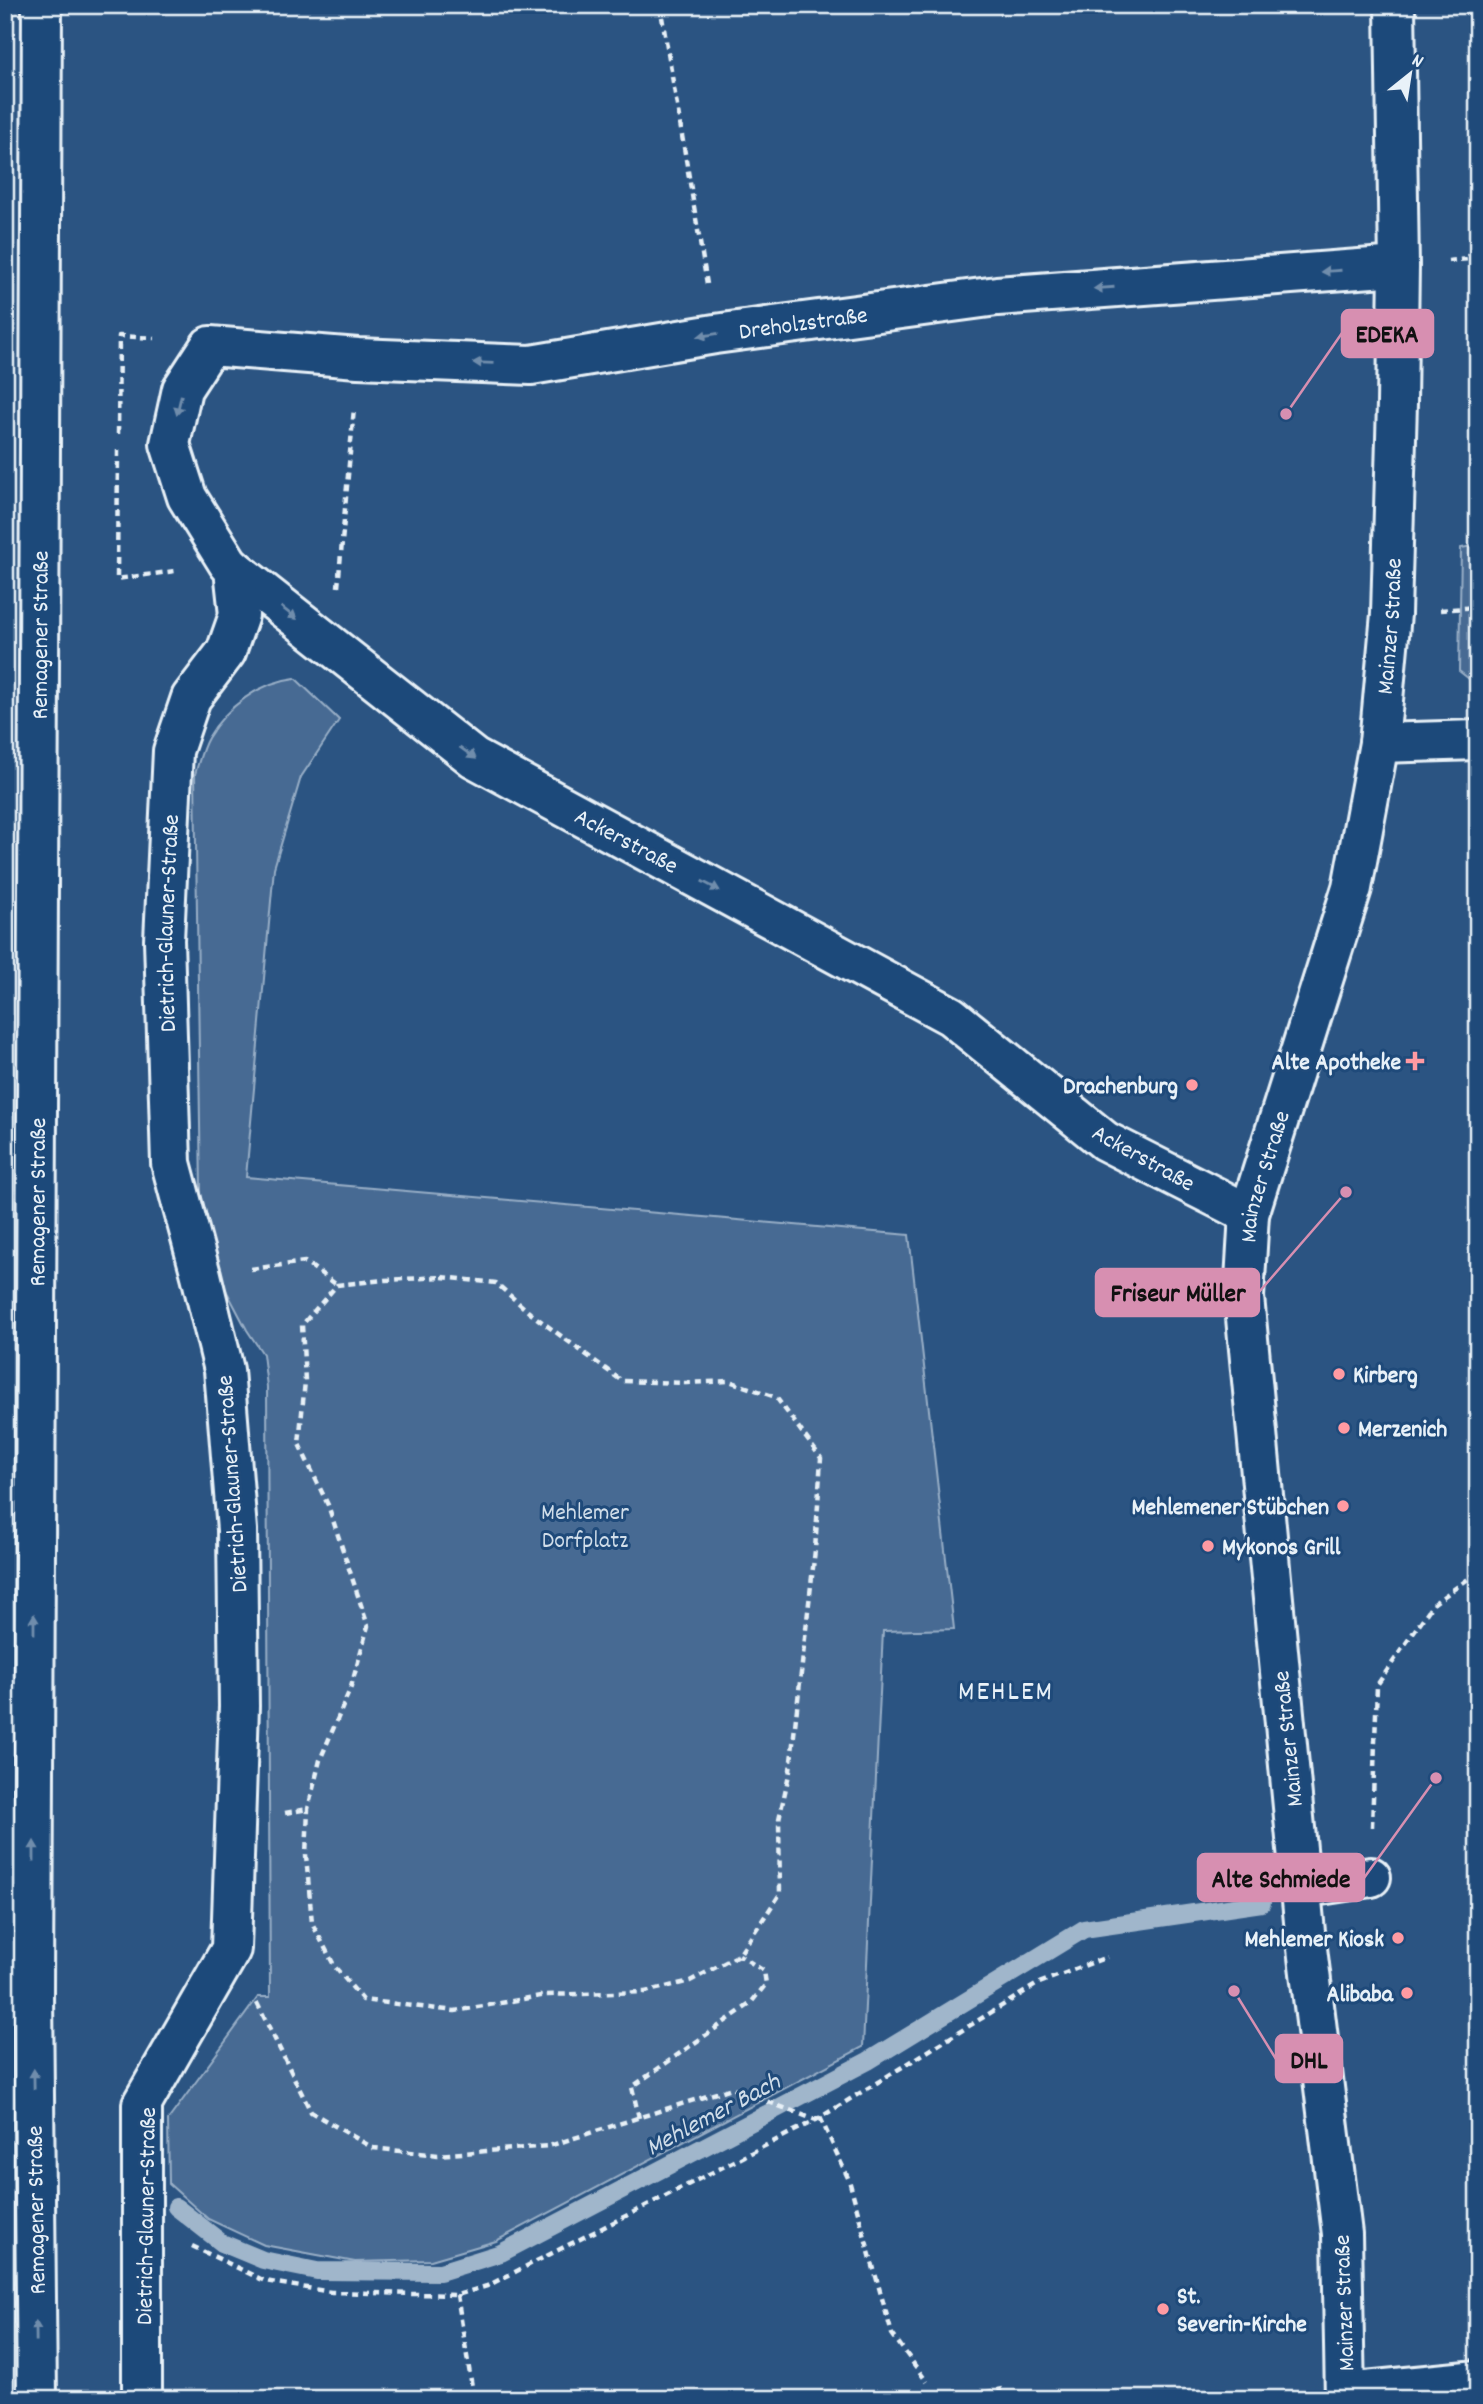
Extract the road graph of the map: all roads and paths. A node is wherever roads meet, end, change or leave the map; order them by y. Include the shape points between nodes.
1 (42, 5) edge
2 (660, 5) edge
3 (1395, 5) edge
4 (1399, 266) junction
5 (715, 334) junction
6 (119, 336) dead end
7 (164, 339) dead end
8 (210, 345) joint
9 (358, 358) junction
10 (234, 569) junction
11 (331, 646) junction
12 (1478, 740) edge
13 (1378, 743) junction
14 (1249, 1214) junction
15 (201, 1275) junction
16 (337, 1285) junction
17 (1478, 1572) edge
18 (1371, 1877) joint
19 (1301, 1888) junction
20 (231, 1949) junction
21 (739, 1955) junction
22 (1107, 1957) dead end
23 (639, 2118) junction
24 (818, 2118) junction
25 (182, 2241) dead end
26 (457, 2295) junction
27 (1478, 2380) edge
28 (927, 2382) dead end
29 (1002, 2389) dead end
30 (1345, 2396) edge
31 (37, 2399) edge
32 (142, 2399) edge
33 (474, 2399) edge
34 (926, 2399) edge

31 -> 1 street, Remagener Straße via 33,1951
2 - 5 path
3 - 4 street, Mainzer Straße
4 -> 5 street, Dreholzstraße via 997,296
4 - 13 street, Mainzer Straße via 1391,614
5 -> 9 street, Dreholzstraße via 531,365
6 - 7 path
8 - 9 street, Dreholzstraße
8 -> 10 street, Ackerstraße via 182,388 170,444 187,497
9 - 11 path
10 -> 11 street, Ackerstraße
10 - 15 street, Dietrich-Glauner-Straße via 239,615 226,652 191,698 173,751 165,927 171,1163
11 -> 14 street, Ackerstraße via 474,758 951,1016 1105,1141
12 - 13 street
13 - 14 street, Mainzer Straße via 1352,888
14 - 19 street, Mainzer Straße via 1244,1297
15 - 16 path via 305,1262
15 - 20 street, Dietrich-Glauner-Straße via 224,1370 237,1530 239,1706
16 - 21 path via 442,1278 496,1283 622,1381 729,1381 776,1397 821,1458 790,1770 779,1819 780,1894
16 - 21 path via 302,1325 305,1381 299,1444 328,1506 368,1626 351,1686 320,1760 308,1809 306,1855 312,1923 335,1966 363,2000 455,2011 546,1995 645,1992 690,1981
17 - 18 path via 1433,1604 1377,1685
18 - 19 street
19 - 30 street, Mainzer Straße via 1342,2234
20 - 23 path via 311,2112 373,2148 438,2155 549,2146
20 - 32 street, Dietrich-Glauner-Straße via 142,2104
21 - 23 path via 764,1971 766,1984 750,2004 632,2087
22 - 24 path via 1038,1983
23 - 24 path via 732,2088
24 - 26 path via 486,2286
24 - 28 path via 849,2180 892,2334
25 - 26 path via 265,2281 331,2292
26 - 33 path
27 - 30 street
29 - 34 path

